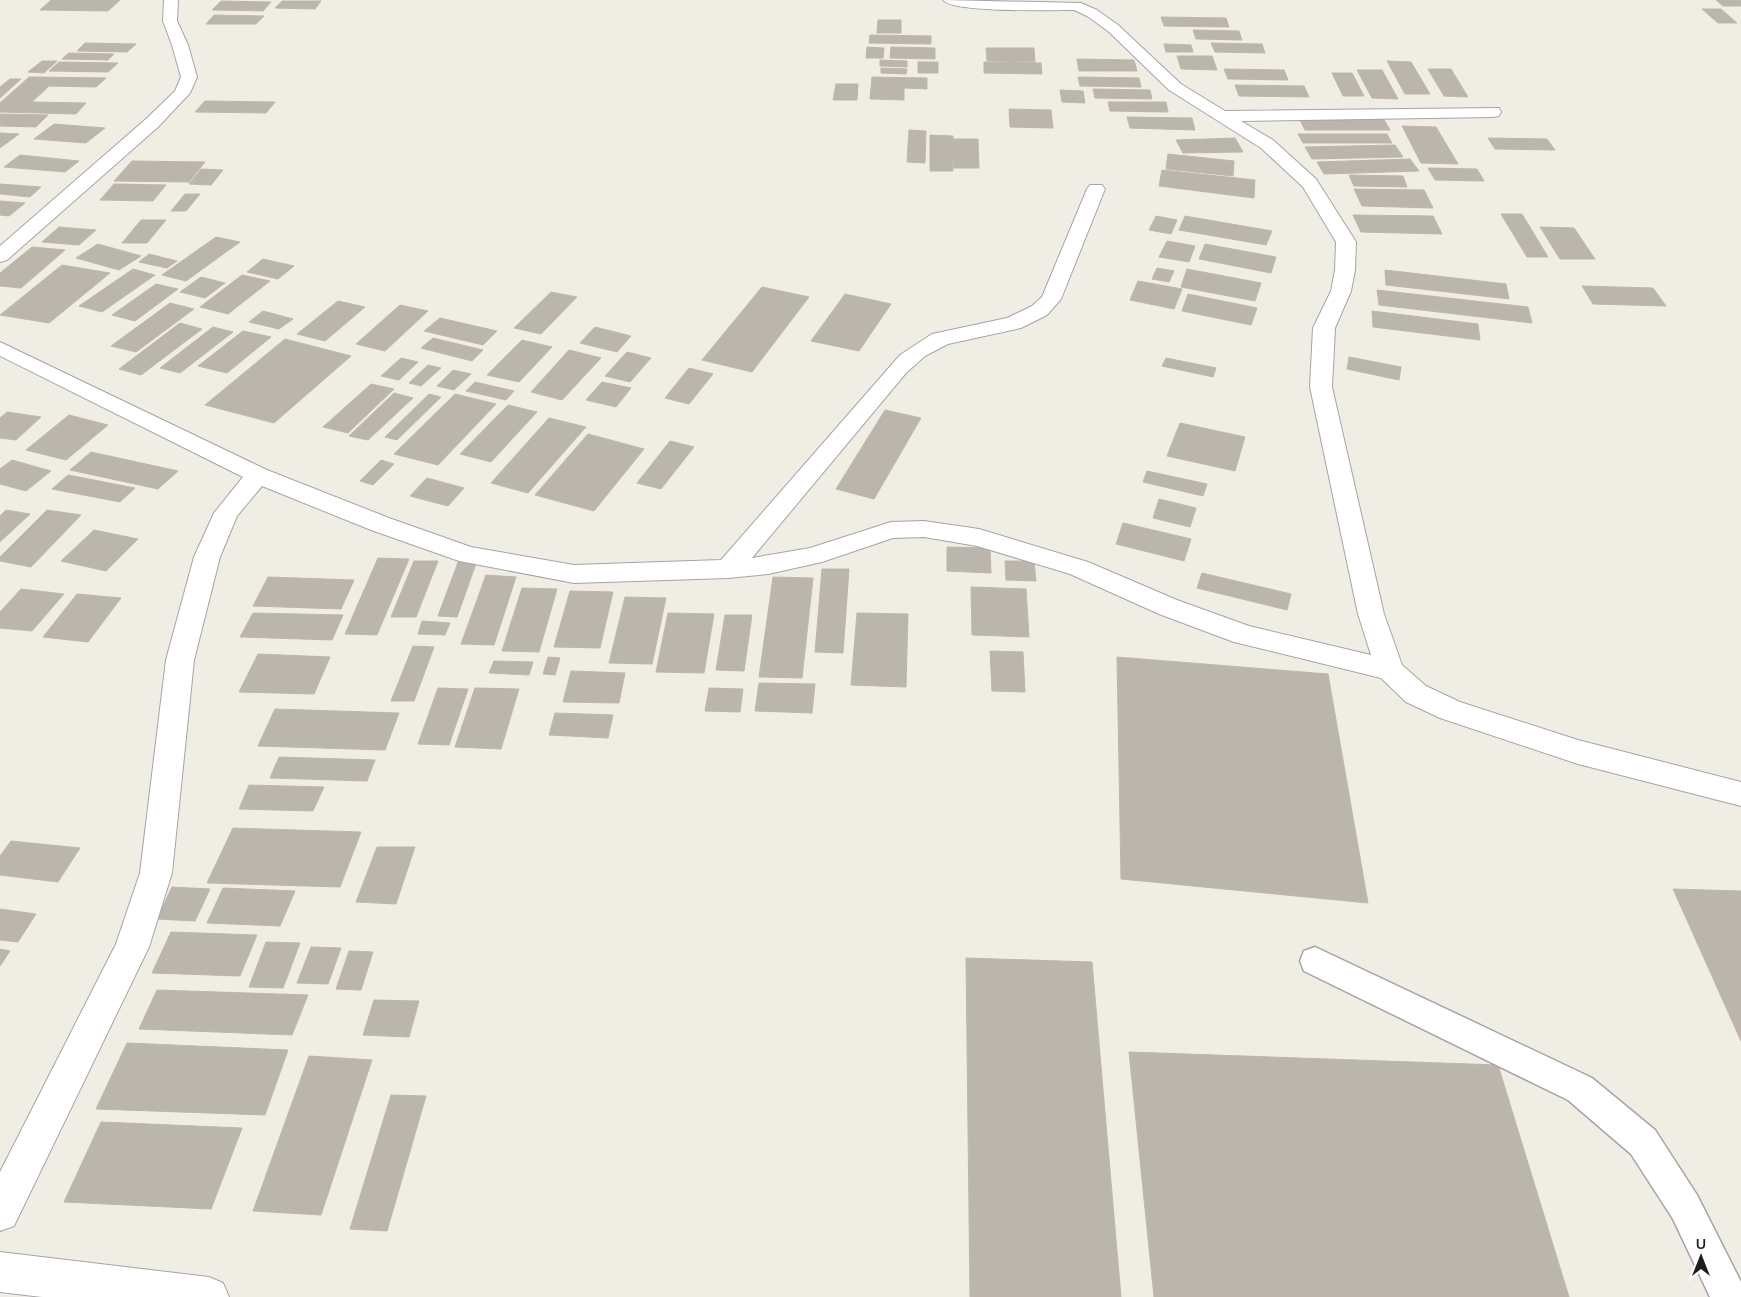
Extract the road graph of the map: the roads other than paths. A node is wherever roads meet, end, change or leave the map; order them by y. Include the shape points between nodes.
1 (171, 0) edge
2 (950, 0) edge
3 (1493, 112) dead end
4 (1221, 116) junction
5 (1096, 189) dead end
6 (0, 256) edge
7 (0, 348) edge
8 (258, 475) junction
9 (728, 569) junction
10 (1390, 670) junction
11 (1741, 794) edge
12 (1315, 961) dead end
13 (0, 1212) edge
14 (0, 1272) edge
15 (209, 1297) edge
16 (1728, 1297) edge

1 - 6 street via 170,21 189,77 182,93
2 - 4 street via 985,5 1068,6 1084,10 1113,28 1175,88
3 - 4 street
4 - 10 street via 1267,144 1310,184 1346,242 1341,291 1324,328 1321,387 1370,614
5 - 9 street via 1051,300 1043,310 1029,319 940,339 916,351 898,368
7 - 8 street
8 - 9 street via 468,555 574,574
8 - 13 street via 226,513 207,557 180,660 156,873 132,947
9 - 10 street via 813,556 891,530 924,529 979,538 1079,568 1168,607 1244,635
10 - 11 street via 1416,694 1450,710 1578,752
12 - 16 lane via 1580,1089 1643,1142 1685,1208
14 - 15 street

